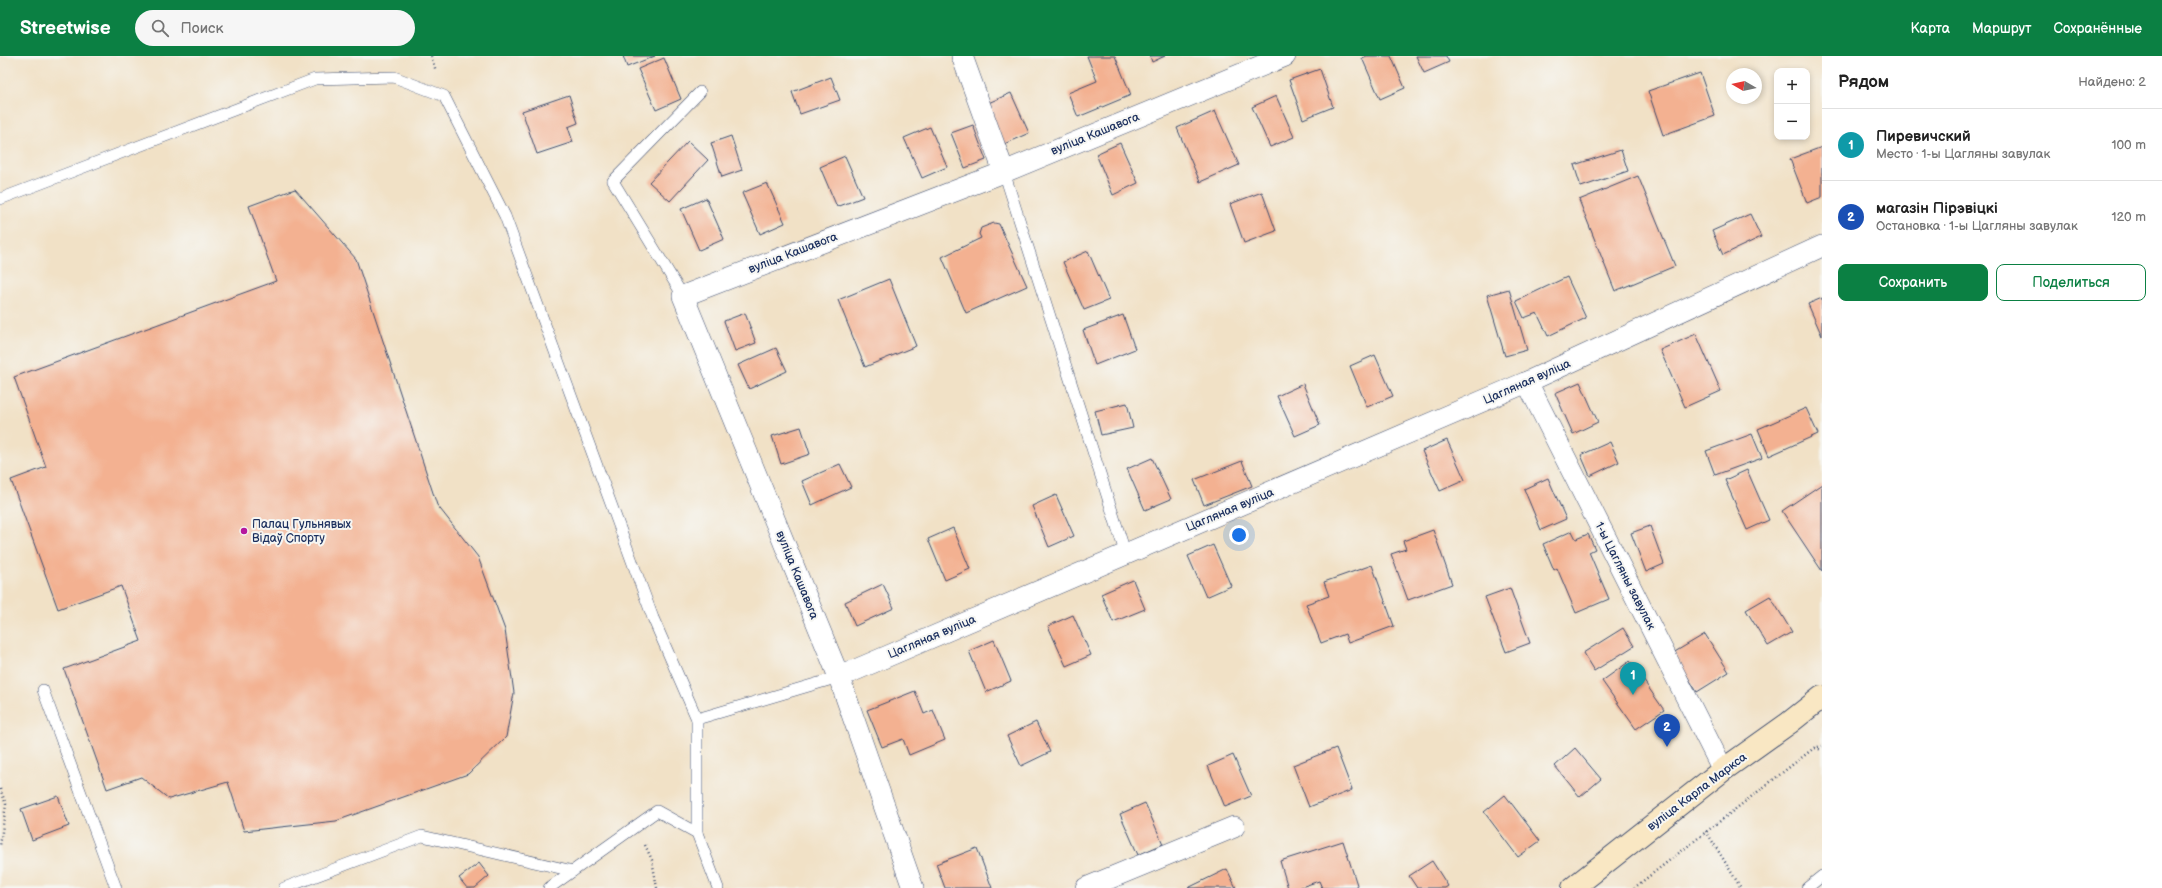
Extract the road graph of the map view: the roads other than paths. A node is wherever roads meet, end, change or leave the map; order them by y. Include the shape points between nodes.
1 (962, 56) edge
2 (1285, 56) edge
3 (700, 92) dead end
4 (1004, 172) junction
5 (0, 199) edge
6 (1822, 246) edge
7 (683, 296) junction
8 (1527, 382) junction
9 (1126, 555) junction
10 (839, 677) junction
11 (43, 690) dead end
12 (1822, 697) edge
13 (697, 719) junction
14 (1723, 770) junction
15 (1234, 827) dead end
16 (697, 833) junction
17 (573, 871) junction
18 (1822, 876) edge
19 (116, 888) edge
20 (284, 888) edge
21 (550, 888) edge
22 (718, 888) edge
23 (913, 888) edge
24 (1086, 888) edge
25 (1574, 888) edge
26 (1807, 888) edge

1 - 4 street
2 - 4 street, вуліца Кашавога
3 - 7 lane via 613,181
4 - 7 street, вуліца Кашавога
4 - 9 lane
5 - 13 lane via 315,78 394,77 444,96 505,216 652,618
6 - 8 street, Цагляная вуліца
7 - 10 street, вуліца Кашавога
8 - 9 street, Цагляная вуліца
8 - 14 street, 1-ы Цагляны завулак
9 - 10 street, Цагляная вуліца
10 - 13 lane
10 - 23 street
11 - 19 lane
12 - 14 main road, вуліца Карла Маркса
13 - 16 lane
14 - 25 main road, вуліца Карла Маркса
15 - 24 street
16 - 17 lane via 657,811
16 - 22 lane
17 - 20 lane via 422,836
17 - 21 lane
18 - 26 lane

